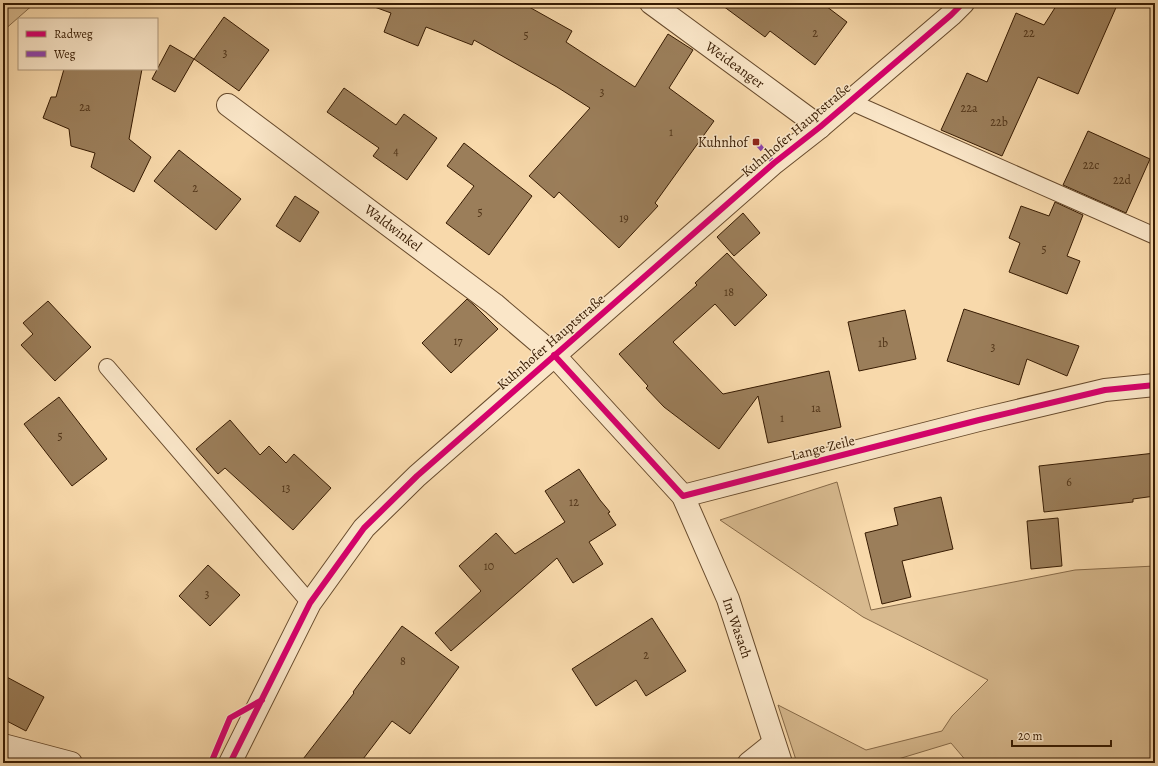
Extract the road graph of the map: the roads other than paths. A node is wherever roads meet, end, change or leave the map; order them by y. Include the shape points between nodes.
1 (650, 3) edge
2 (963, 3) edge
3 (849, 101) junction
4 (228, 104) dead end
5 (820, 127) junction
6 (1155, 236) edge
7 (554, 356) junction
8 (107, 367) dead end
9 (1155, 385) edge
10 (683, 496) junction
11 (310, 603) junction
12 (774, 743) junction
13 (3, 745) edge
14 (46, 760) edge
15 (71, 763) edge
16 (230, 763) edge
17 (749, 763) edge
18 (781, 763) edge

1 - 5 street, Weideanger
2 - 3 street, Kuhnhofer Hauptstraße
3 - 5 street, Kuhnhofer Hauptstraße
3 - 6 lane, Kuhnhofer Hauptstraße
4 - 7 street, Waldwinkel via 494,304
5 - 7 street, Kuhnhofer Hauptstraße via 774,163
7 - 10 street
7 - 11 street, Kuhnhofer Hauptstraße via 417,476 364,528
8 - 11 lane
9 - 10 street, Lange Zeile via 1105,390
10 - 12 street, Im Wasach via 728,599
11 - 16 street, Kuhnhofer Hauptstraße
12 - 17 street
12 - 18 street, Im Wasach
13 - 14 street
14 - 15 street

